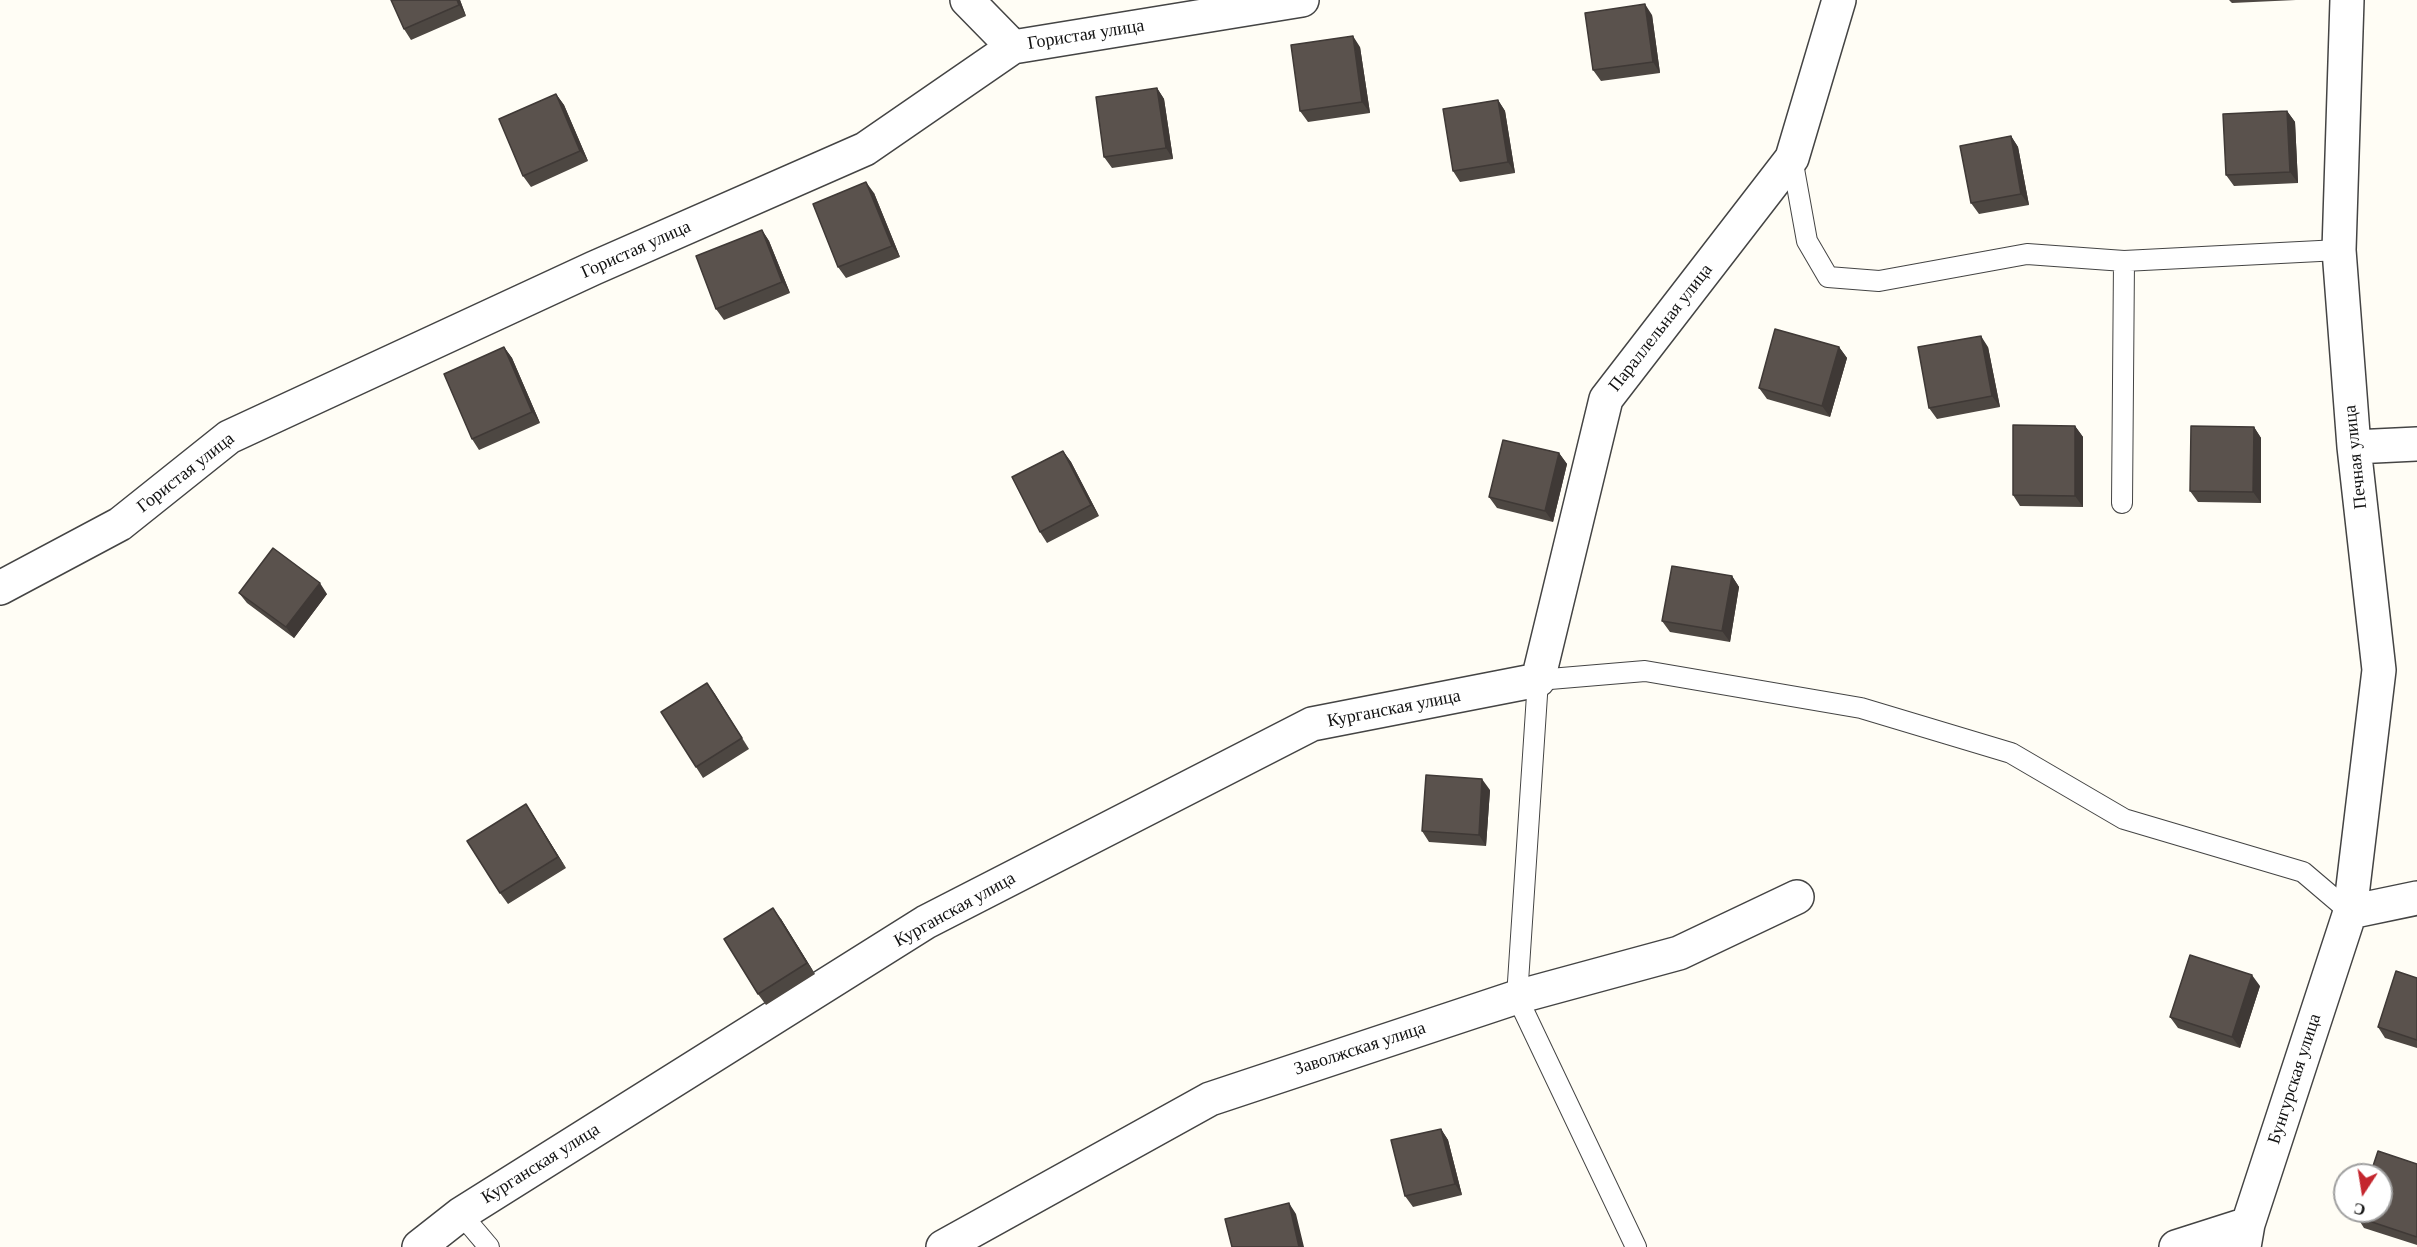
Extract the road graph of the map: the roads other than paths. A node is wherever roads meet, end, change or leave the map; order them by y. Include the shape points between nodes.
1 (968, 0) edge
2 (1302, 0) edge
3 (1839, 0) edge
4 (2347, 0) edge
5 (1013, 47) junction
6 (1792, 158) junction
7 (2339, 250) junction
8 (2124, 261) junction
9 (2417, 444) edge
10 (2354, 447) junction
11 (2122, 503) dead end
12 (0, 588) edge
13 (1538, 680) junction
14 (1797, 897) dead end
15 (2417, 898) edge
16 (2350, 912) junction
17 (1516, 997) junction
18 (461, 1214) junction
19 (2246, 1236) edge
20 (419, 1247) edge
21 (489, 1247) edge
22 (943, 1247) edge
23 (1636, 1247) edge
24 (2176, 1247) edge

1 - 5 street
2 - 5 street, Гористая улица
3 - 6 street, Параллельная улица
4 - 7 street, Печная улица
5 - 12 street, Гористая улица via 865,149 594,268 229,437 120,524
6 - 8 lane via 1807,242 1828,277 1879,281 2027,254
6 - 13 street, Параллельная улица via 1606,399
7 - 8 lane
7 - 10 street, Печная улица
8 - 11 lane
9 - 10 street
10 - 16 street, Печная улица via 2379,670
13 - 16 lane via 1645,671 1861,708 2011,753 2124,819 2304,872
13 - 17 lane
13 - 18 street, Курганская улица via 1312,724 926,922
14 - 17 street, Заволжская улица via 1679,953
15 - 16 street
16 - 19 street, Бунгурская улица
17 - 22 street, Заволжская улица via 1210,1099
17 - 23 lane
18 - 20 street, Курганская улица
18 - 21 lane
19 - 24 street

